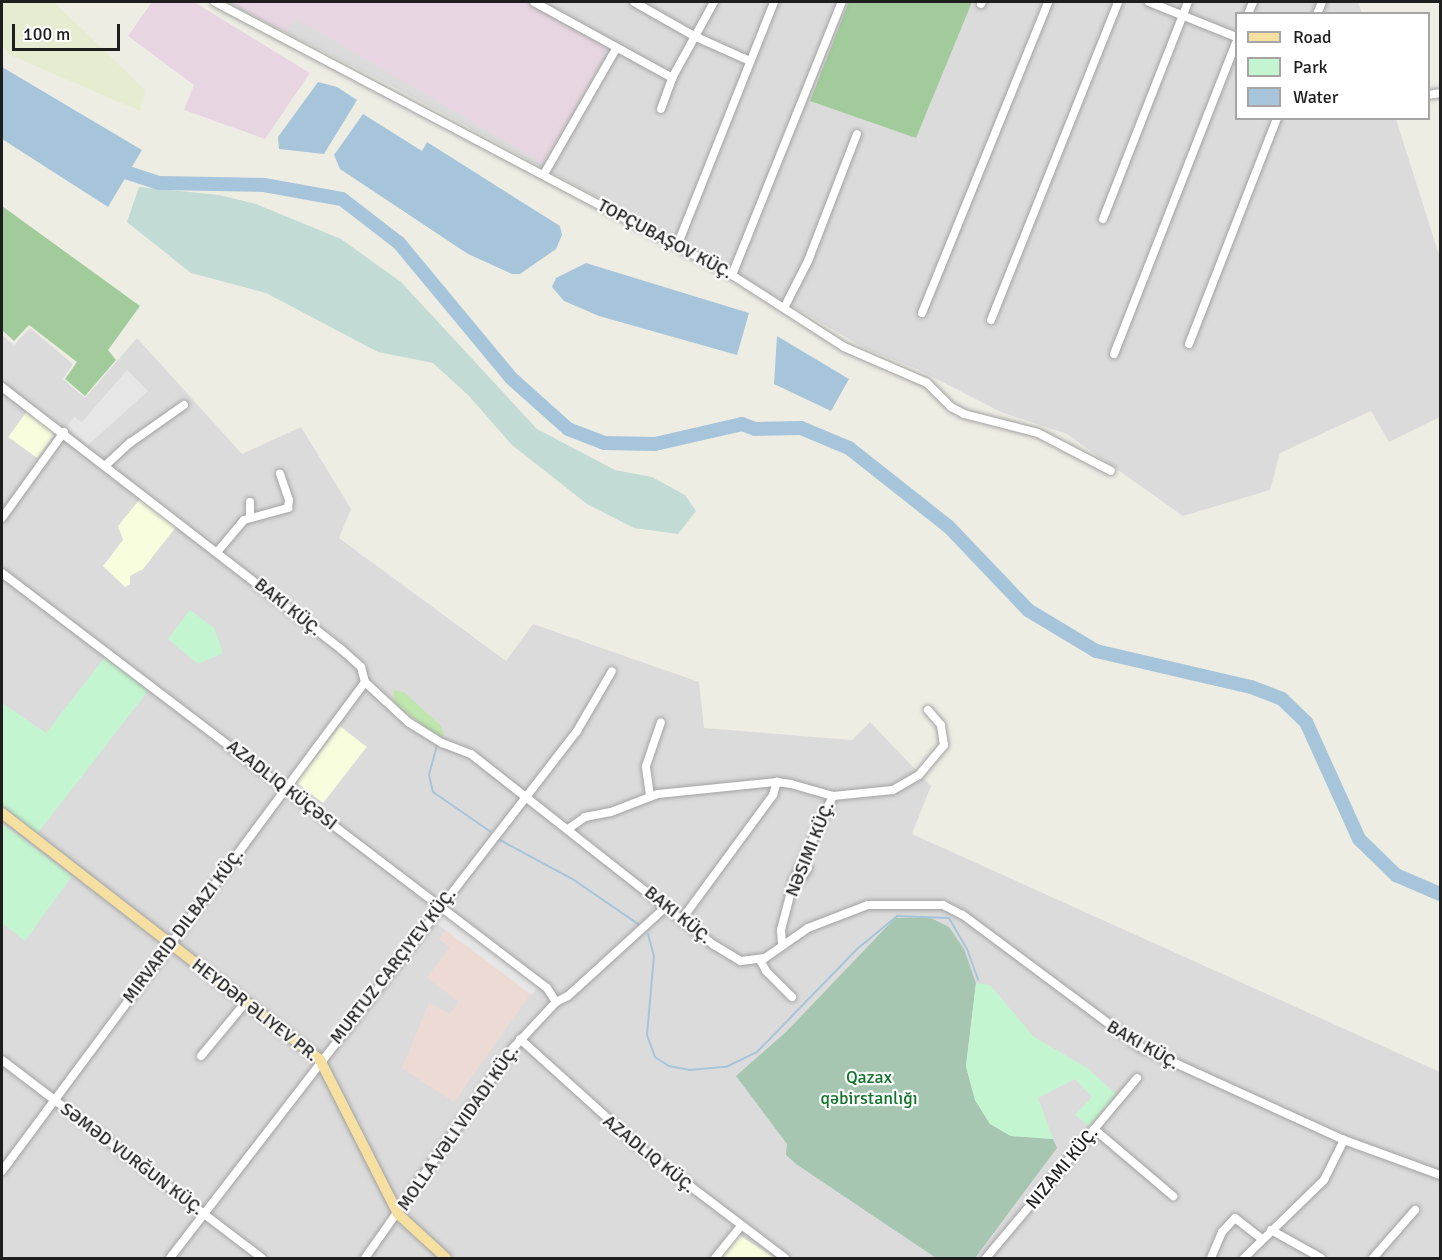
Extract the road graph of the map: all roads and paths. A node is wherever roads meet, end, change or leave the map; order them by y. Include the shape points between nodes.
1 (215, 2) edge
2 (534, 2) edge
3 (634, 2) edge
4 (714, 2) edge
5 (774, 2) edge
6 (842, 2) edge
7 (1048, 2) edge
8 (1118, 2) edge
9 (1149, 2) edge
10 (1188, 2) edge
11 (1182, 15) junction
12 (694, 36) junction
13 (1235, 37) edge
14 (1235, 46) edge
15 (616, 48) junction
16 (750, 60) junction
17 (672, 78) junction
18 (661, 109) dead end
19 (1277, 120) edge
20 (857, 134) dead end
21 (544, 174) junction
22 (1103, 219) dead end
23 (677, 246) junction
24 (732, 275) junction
25 (785, 306) junction
26 (922, 313) dead end
27 (991, 320) dead end
28 (1189, 344) dead end
29 (1114, 354) dead end
30 (2, 387) edge
31 (184, 405) dead end
32 (64, 432) junction
33 (106, 465) junction
34 (1111, 471) dead end
35 (280, 474) dead end
36 (250, 501) dead end
37 (2, 518) edge
38 (250, 518) junction
39 (218, 551) junction
40 (2, 573) edge
41 (612, 671) dead end
42 (365, 682) junction
43 (928, 710) dead end
44 (661, 722) dead end
45 (777, 782) junction
46 (286, 788) junction
47 (651, 796) junction
48 (833, 796) junction
49 (527, 797) junction
50 (2, 813) edge
51 (568, 829) junction
52 (808, 868) dead end
53 (794, 880) junction
54 (667, 906) junction
55 (440, 907) junction
56 (682, 919) junction
57 (170, 942) junction
58 (782, 945) junction
59 (760, 960) junction
60 (792, 997) dead end
61 (246, 1002) junction
62 (556, 1002) junction
63 (520, 1039) junction
64 (201, 1056) dead end
65 (2, 1060) edge
66 (320, 1060) junction
67 (1137, 1078) dead end
68 (54, 1100) junction
69 (1094, 1129) junction
70 (1344, 1140) junction
71 (2, 1171) edge
72 (1440, 1175) edge
73 (1173, 1196) dead end
74 (1415, 1210) dead end
75 (203, 1213) junction
76 (398, 1214) junction
77 (740, 1227) junction
78 (1271, 1230) junction
79 (1262, 1239) junction
80 (170, 1258) edge
81 (262, 1258) edge
82 (365, 1258) edge
83 (446, 1258) edge
84 (715, 1258) edge
85 (785, 1258) edge
86 (986, 1258) edge
87 (1210, 1258) edge
88 (1244, 1258) edge
89 (1321, 1258) edge
90 (1373, 1258) edge

1 - 21 street, TOPÇUBAŞOV KÜÇ.
2 - 15 street
3 - 12 street
4 - 12 street
5 - 16 street
6 - 24 street
7 - 26 street
8 - 27 street
9 - 11 street
10 - 11 street
11 - 13 street
11 - 22 street
12 - 16 street
12 - 17 street
14 - 29 street
15 - 17 street
15 - 21 street
16 - 23 street
17 - 18 street
19 - 28 street
20 - 25 street via 808,261
21 - 23 street, TOPÇUBAŞOV KÜÇ.
23 - 24 street, TOPÇUBAŞOV KÜÇ.
24 - 25 street, TOPÇUBAŞOV KÜÇ.
25 - 34 street, TOPÇUBAŞOV KÜÇ. via 844,347 927,383 964,414 1038,433
30 - 32 street
31 - 33 street
32 - 33 street
32 - 37 street
33 - 39 street
35 - 38 street via 288,508
36 - 38 street
38 - 39 street via 239,524
39 - 42 street via 355,661 364,671
40 - 46 street
41 - 49 street via 577,731
42 - 46 street, MIRVARID DILBAZI KÜÇ.
42 - 49 street via 420,730 471,754
43 - 48 street via 941,725 944,745 919,775 893,790
44 - 47 street via 646,766
45 - 47 street
45 - 48 street, NƏSIMI KÜÇ.
45 - 56 street via 773,795
46 - 55 street
46 - 57 street, MIRVARID DILBAZI KÜÇ.
47 - 51 street via 611,812 585,817
48 - 53 street, NƏSIMI KÜÇ.
49 - 51 street
49 - 55 street
50 - 57 main road, HEYDƏR ƏLIYEV PR.
51 - 54 street
52 - 53 street via 801,878
53 - 58 street, NƏSIMI KÜÇ. via 781,930
54 - 56 street
54 - 62 street, MOLLA VƏLI VIDADI KÜÇ. via 568,996
55 - 62 street via 547,988
55 - 66 street
56 - 59 street via 727,954 741,961
57 - 61 main road, HEYDƏR ƏLIYEV PR.
57 - 68 street, MIRVARID DILBAZI KÜÇ.
58 - 59 street
58 - 70 street via 823,921 868,905 943,905 963,915 1140,1047
59 - 60 street
61 - 64 street
61 - 66 main road, HEYDƏR ƏLIYEV PR.
62 - 63 street, MOLLA VƏLI VIDADI KÜÇ.
63 - 76 street, MOLLA VƏLI VIDADI KÜÇ.
63 - 77 street via 622,1134
65 - 68 street, SƏMƏD VURĞUN KÜÇ.
66 - 75 street
66 - 76 main road, HEYDƏR ƏLIYEV PR.
67 - 69 street, NIZAMI KÜÇ.
68 - 71 street, MIRVARID DILBAZI KÜÇ.
68 - 75 street, SƏMƏD VURĞUN KÜÇ.
69 - 73 street
69 - 86 street, NIZAMI KÜÇ.
70 - 72 street
70 - 78 street via 1330,1172
74 - 90 street
75 - 80 street
75 - 81 street, SƏMƏD VURĞUN KÜÇ.
76 - 82 street, MOLLA VƏLI VIDADI KÜÇ.
76 - 83 main road, HEYDƏR ƏLIYEV PR.
77 - 84 street
77 - 85 street
78 - 79 street
78 - 89 street
79 - 87 street via 1235,1218 1222,1232
79 - 88 street

